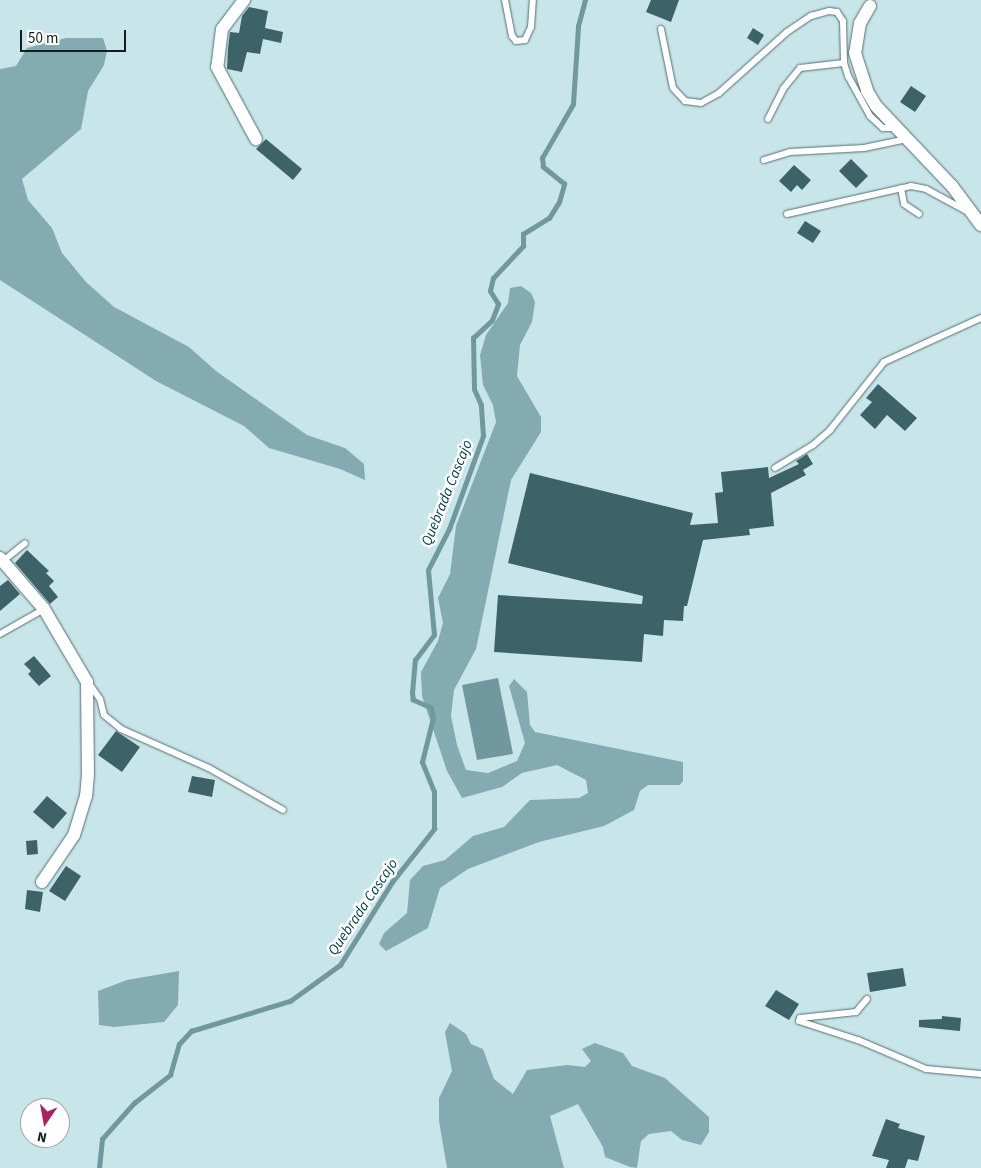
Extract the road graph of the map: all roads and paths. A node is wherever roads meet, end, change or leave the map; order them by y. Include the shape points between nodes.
1 (244, 0) edge
2 (504, 0) edge
3 (533, 0) edge
4 (870, 6) dead end
5 (661, 29) dead end
6 (844, 63) junction
7 (768, 119) dead end
8 (897, 128) junction
9 (256, 139) dead end
10 (907, 139) junction
11 (764, 160) dead end
12 (901, 188) junction
13 (787, 214) dead end
14 (919, 214) dead end
15 (977, 220) edge
16 (981, 318) edge
17 (775, 468) dead end
18 (25, 543) dead end
19 (1, 560) edge
20 (44, 609) junction
21 (0, 634) edge
22 (87, 682) junction
23 (283, 810) dead end
24 (42, 882) dead end
25 (867, 999) dead end
26 (981, 1074) edge

1 - 9 street via 222,29 217,68
2 - 3 lane via 516,41 525,40 531,27
4 - 8 street via 860,23 855,53 876,106
5 - 6 lane via 673,88 685,100 701,103 719,93 768,46 812,16 829,11 837,12 843,21
6 - 7 lane via 800,68 783,89
6 - 8 lane via 870,116 883,128
8 - 10 street
10 - 11 lane via 864,148 790,152
10 - 15 street via 952,186
12 - 13 lane
12 - 14 lane via 904,204
12 - 15 lane via 926,189
16 - 17 lane via 884,362 830,430 813,445
18 - 19 lane
19 - 20 street
20 - 21 lane
20 - 22 street
22 - 23 lane via 100,700 104,715 121,728 209,768
22 - 24 street via 89,766 86,796 74,835
25 - 26 lane via 856,1012 800,1018 799,1021 858,1040 926,1068

